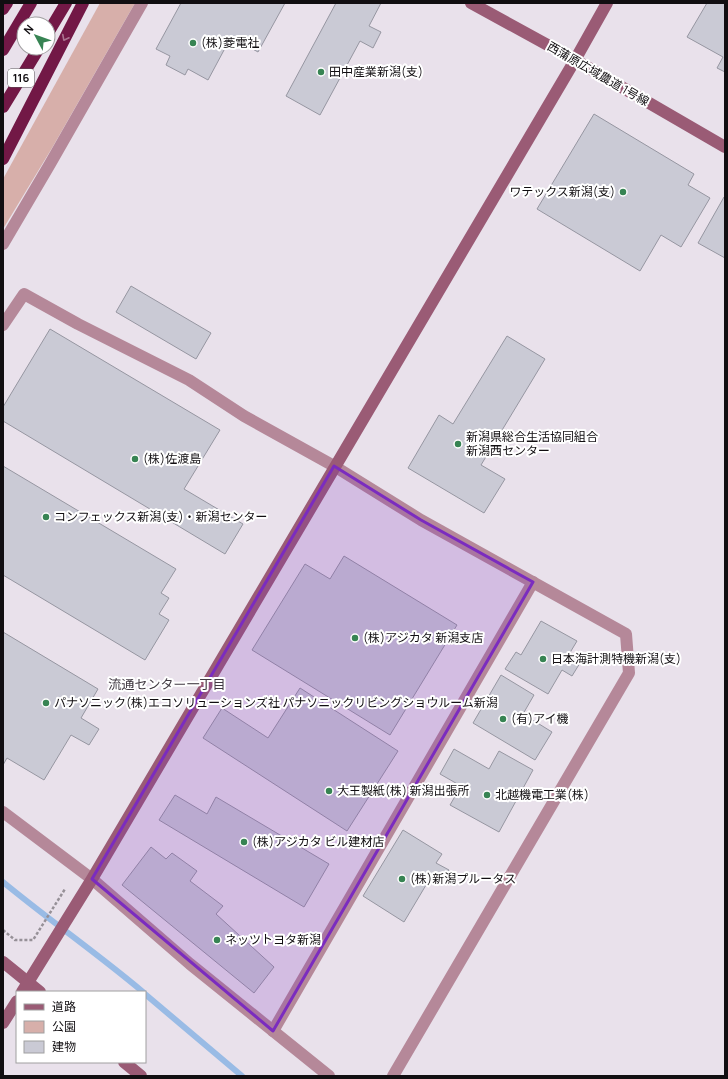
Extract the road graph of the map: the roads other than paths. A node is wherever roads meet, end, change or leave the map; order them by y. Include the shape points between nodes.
1 (7, 3) edge
2 (31, 3) edge
3 (66, 3) edge
4 (83, 3) edge
5 (142, 3) edge
6 (471, 3) edge
7 (607, 3) edge
8 (3, 9) edge
9 (56, 19) edge
10 (3, 50) edge
11 (34, 56) edge
12 (575, 60) junction
13 (3, 107) edge
14 (725, 147) edge
15 (3, 159) edge
16 (3, 244) edge
17 (3, 325) edge
18 (334, 466) junction
19 (533, 582) junction
20 (3, 812) edge
21 (92, 879) junction
22 (3, 962) edge
23 (25, 987) edge
24 (37, 991) edge
25 (16, 1003) edge
26 (3, 1023) edge
27 (272, 1031) junction
28 (125, 1063) edge
29 (141, 1076) edge
30 (328, 1076) edge
31 (393, 1076) edge

1 - 8 highway
2 - 10 highway
3 - 9 highway
4 -> 15 highway
5 - 16 street
6 - 12 street, 西蒲原広域農道 1号線
7 - 12 street
11 - 13 highway, 116
12 - 14 street, 西蒲原広域農道 1号線
12 - 18 street
17 - 18 street via 24,294 189,380 244,416
18 - 19 street via 421,520
18 - 21 street
19 - 27 street
19 - 31 street via 626,634 629,673
20 - 21 street
21 - 23 street
21 - 27 street
22 - 23 street
23 - 24 street
25 - 26 street
27 - 30 street
28 - 29 street

